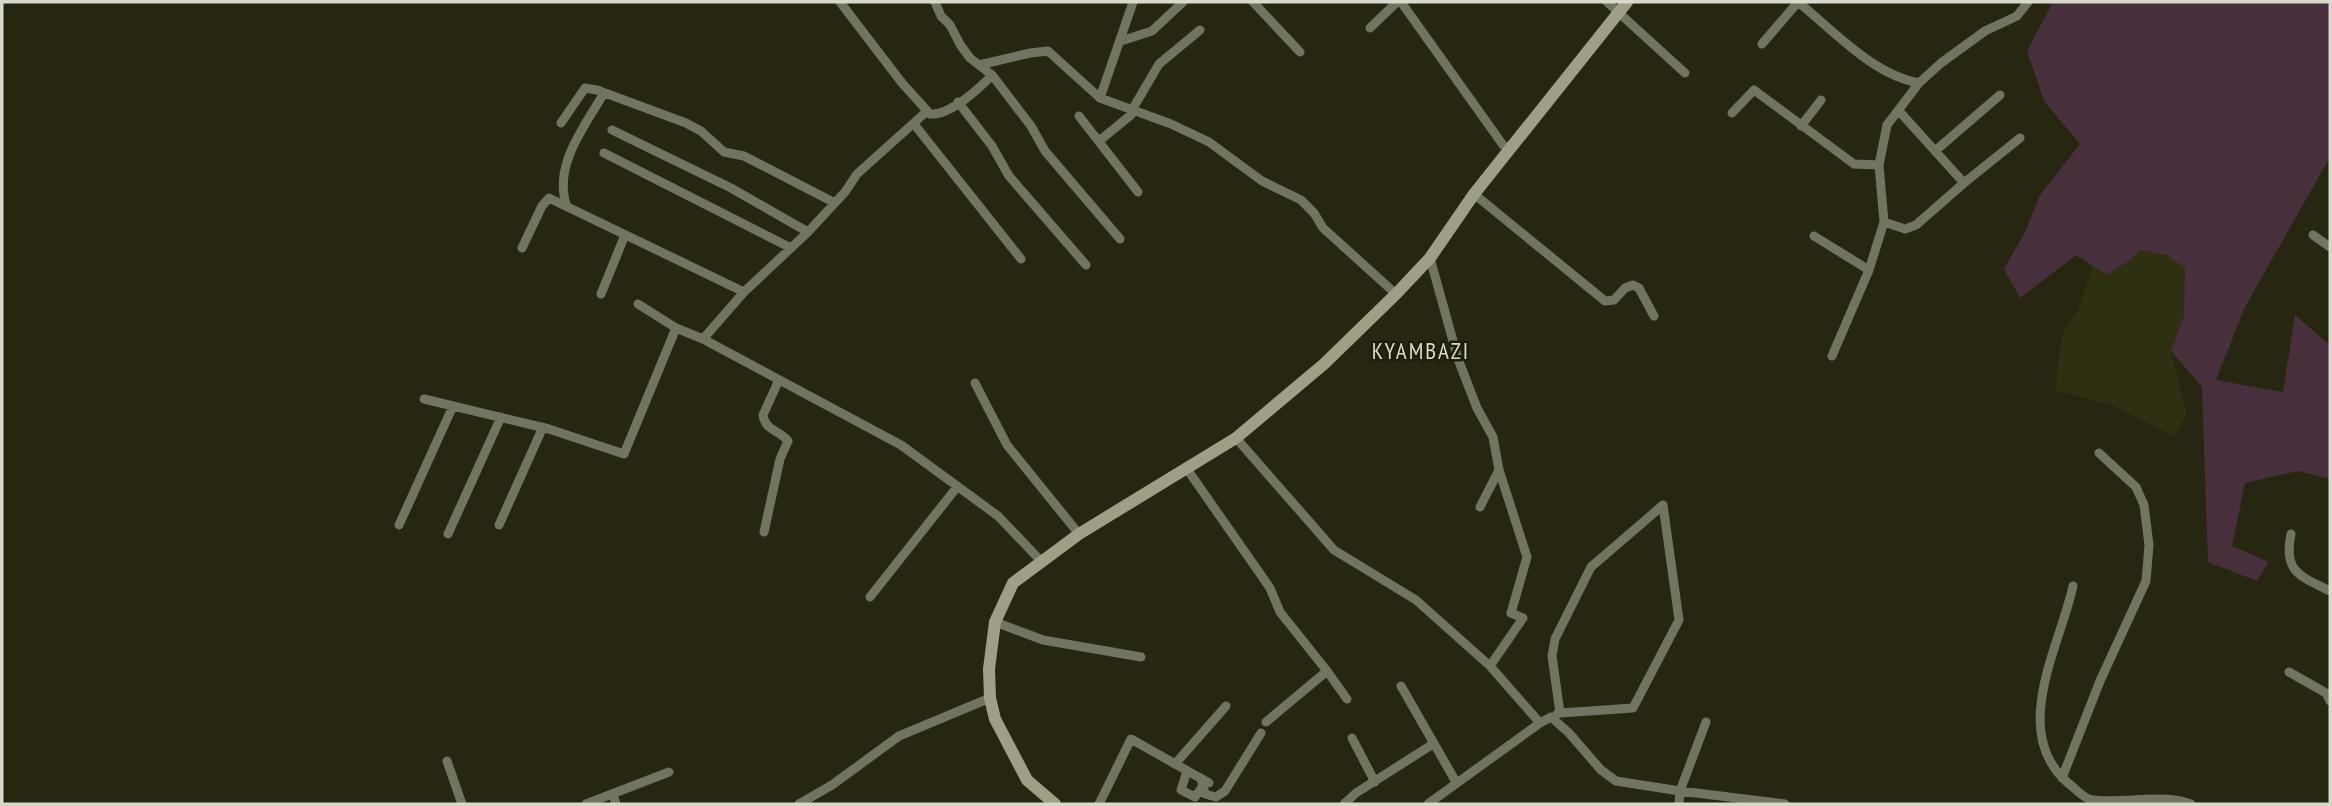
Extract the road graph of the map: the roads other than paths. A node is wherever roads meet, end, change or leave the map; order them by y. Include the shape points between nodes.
1 (840, 2) edge
2 (851, 2) edge
3 (935, 2) edge
4 (1133, 2) edge
5 (1183, 2) edge
6 (1253, 2) edge
7 (1399, 2) edge
8 (1607, 2) edge
9 (1627, 2) edge
10 (2028, 2) edge
11 (1620, 13) junction
12 (850, 14) junction
13 (1370, 29) dead end
14 (1200, 30) dead end
15 (1121, 41) junction
16 (1762, 44) dead end
17 (1300, 52) dead end
18 (979, 65) junction
19 (1685, 73) dead end
20 (992, 75) junction
21 (1919, 83) junction
22 (604, 93) junction
23 (2000, 95) dead end
24 (1100, 98) junction
25 (1821, 100) dead end
26 (958, 102) junction
27 (1132, 110) junction
28 (1899, 111) junction
29 (926, 112) junction
30 (1732, 113) dead end
31 (1079, 116) dead end
32 (561, 123) dead end
33 (914, 124) junction
34 (1801, 126) junction
35 (612, 130) dead end
36 (2020, 138) dead end
37 (1099, 141) junction
38 (1511, 148) junction
39 (1935, 151) junction
40 (604, 153) dead end
41 (1879, 165) junction
42 (1964, 183) junction
43 (1138, 191) dead end
44 (1474, 194) junction
45 (835, 203) junction
46 (567, 207) junction
47 (1884, 222) junction
48 (808, 232) junction
49 (625, 235) junction
50 (2313, 235) dead end
51 (1814, 236) dead end
52 (1121, 239) dead end
53 (2330, 247) edge
54 (522, 248) dead end
55 (791, 248) junction
56 (1430, 258) junction
57 (1021, 259) dead end
58 (1086, 265) dead end
59 (1869, 270) junction
60 (744, 292) junction
61 (601, 294) dead end
62 (1396, 294) junction
63 (638, 304) dead end
64 (1654, 316) dead end
65 (676, 328) junction
66 (703, 339) junction
67 (1832, 356) dead end
68 (779, 380) junction
69 (975, 383) dead end
70 (424, 399) dead end
71 (453, 406) junction
72 (501, 417) junction
73 (543, 427) junction
74 (1236, 438) junction
75 (2099, 453) dead end
76 (1187, 469) junction
77 (1499, 470) junction
78 (957, 487) junction
79 (1480, 508) dead end
80 (399, 525) dead end
81 (499, 525) dead end
82 (764, 532) dead end
83 (449, 534) dead end
84 (1079, 534) junction
85 (2291, 534) dead end
86 (1041, 561) junction
87 (2073, 586) dead end
88 (2330, 591) edge
89 (870, 597) dead end
90 (995, 622) junction
91 (1141, 657) dead end
92 (1490, 666) junction
93 (1327, 671) junction
94 (2289, 673) dead end
95 (1401, 686) dead end
96 (989, 698) junction
97 (1347, 699) dead end
98 (2330, 701) edge
99 (1226, 706) dead end
100 (1556, 715) junction
101 (1266, 722) dead end
102 (1706, 722) dead end
103 (1539, 723) junction
104 (1261, 733) dead end
105 (1352, 738) dead end
106 (1433, 744) junction
107 (447, 761) dead end
108 (1175, 764) junction
109 (1188, 771) junction
110 (669, 772) dead end
111 (2062, 778) junction
112 (1205, 781) junction
113 (1375, 782) junction
114 (1456, 782) junction
115 (1680, 791) junction
116 (613, 794) junction
117 (462, 804) edge
118 (586, 804) edge
119 (616, 804) edge
120 (799, 804) edge
121 (1055, 804) edge
122 (1099, 804) edge
123 (1344, 804) edge
124 (1428, 804) edge
125 (1678, 804) edge
126 (1785, 804) edge
127 (2191, 804) edge

1 - 12 street
2 - 12 street
3 - 18 street via 961,46
4 - 15 street
5 - 15 street via 1152,31
6 - 17 street
7 - 13 street
7 - 38 street via 1503,145
8 - 11 street
9 - 11 street
10 - 21 street via 2017,16 1985,32
11 - 19 street
11 - 38 street
12 - 29 street
14 - 27 street via 1159,64
15 - 24 street
16 - 21 street via 1798,2 1882,70
18 - 20 street
18 - 24 street via 1048,51
20 - 26 street
20 - 52 street via 1045,151
21 - 28 street
22 - 32 street via 585,88
22 - 45 street via 686,123 724,152 744,156
22 - 46 street via 568,155 562,193
23 - 39 street
24 - 27 street
25 - 34 street
26 - 29 street via 940,113
26 - 58 street via 1009,176
27 - 37 street
27 - 62 street via 1209,142 1262,181 1301,200 1323,228
28 - 39 street
28 - 41 street via 1888,125
29 - 33 street
30 - 34 street via 1754,90
31 - 37 street
33 - 45 street via 857,174
33 - 57 street
34 - 41 street via 1854,164
35 - 48 street
36 - 42 street
37 - 43 street
38 - 44 street
39 - 42 street
40 - 55 street
41 - 47 street
42 - 47 street via 1916,225 1905,229
44 - 56 street
44 - 64 street via 1605,301 1614,300 1633,285
45 - 48 street
46 - 49 street
46 - 54 street via 549,198
47 - 59 street
48 - 55 street
49 - 60 street
49 - 61 street
50 - 53 street
51 - 59 street
55 - 60 street
56 - 62 street
56 - 77 street via 1458,359 1493,437
59 - 67 street
60 - 66 street
62 - 74 street via 1324,364
63 - 65 street
65 - 66 street
65 - 73 street via 624,454
66 - 68 street
68 - 78 street via 901,445
68 - 82 street via 763,415 766,425 788,441
69 - 84 street via 1007,445
70 - 71 street
71 - 72 street
71 - 80 street
72 - 73 street
72 - 83 street
73 - 81 street
74 - 76 street
74 - 92 street via 1334,550 1416,600
75 - 111 street via 2136,487 2144,505 2149,545 2146,581 2099,681
76 - 84 street
76 - 93 street via 1270,588 1280,611
77 - 79 street
77 - 92 street via 1527,557 1511,613 1523,618
78 - 86 street via 998,516
78 - 89 street
84 - 86 street
85 - 88 street via 2291,567
86 - 90 street via 1013,583
87 - 111 street via 2047,670 2041,714 2044,748
90 - 91 street via 1042,640
90 - 96 street
92 - 103 street
93 - 97 street
93 - 101 street
94 - 98 street via 2326,692
95 - 106 street
96 - 120 street via 899,736
96 - 121 street via 1027,780
99 - 108 street
100 - 100 street via 1555,639 1591,567 1663,505 1679,620 1633,708
100 - 103 street
100 - 115 street via 1601,770 1616,781
102 - 115 street
103 - 114 street
104 - 112 street via 1225,791 1216,797 1205,794
105 - 113 street
106 - 113 street
106 - 114 street
107 - 117 street
108 - 109 street
108 - 122 street via 1131,739
109 - 112 street
109 - 112 street via 1181,790 1195,797
110 - 116 street
111 - 127 street via 2090,800 2173,799
113 - 123 street
114 - 124 street
115 - 125 street
115 - 126 street
116 - 118 street
116 - 119 street

